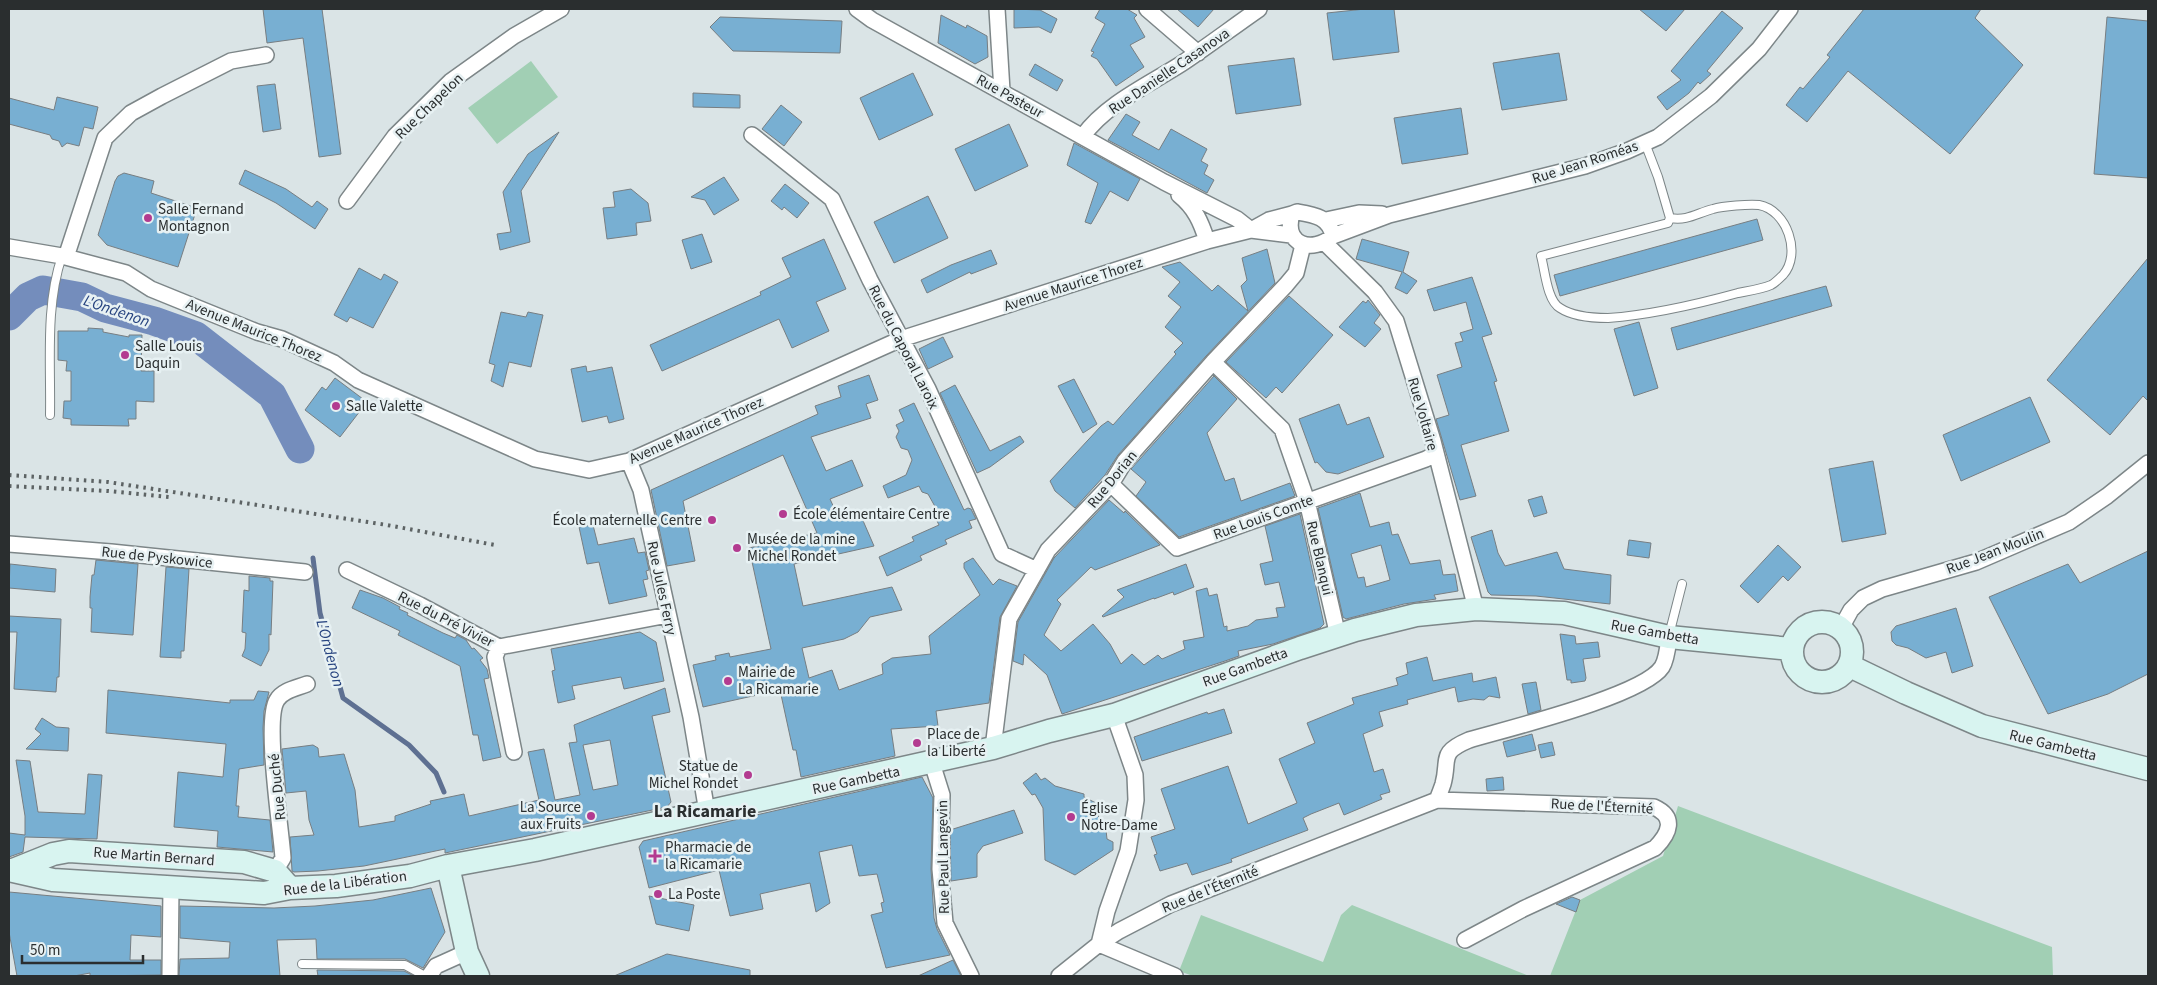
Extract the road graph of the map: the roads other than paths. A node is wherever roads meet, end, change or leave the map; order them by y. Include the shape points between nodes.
1 (857, 9) edge
2 (998, 9) edge
3 (1147, 9) edge
4 (1259, 9) edge
5 (1790, 9) edge
6 (557, 10) edge
7 (1198, 53) junction
8 (266, 55) dead end
9 (1002, 90) junction
10 (752, 135) dead end
11 (1083, 136) junction
12 (1645, 143) junction
13 (1164, 182) junction
14 (347, 201) dead end
15 (1292, 214) junction
16 (1389, 214) junction
17 (1670, 218) junction
18 (1326, 220) junction
19 (1251, 230) junction
20 (1291, 234) junction
21 (1329, 239) junction
22 (1207, 241) junction
23 (1303, 245) junction
24 (9, 247) edge
25 (64, 256) junction
26 (901, 340) junction
27 (1213, 362) junction
28 (50, 415) dead end
29 (1435, 454) junction
30 (629, 461) junction
31 (2148, 463) edge
32 (1111, 484) junction
33 (1307, 500) junction
34 (9, 544) edge
35 (347, 570) dead end
36 (1036, 570) junction
37 (305, 572) dead end
38 (1682, 584) dead end
39 (1476, 609) junction
40 (668, 615) junction
41 (1841, 628) junction
42 (1338, 636) junction
43 (1669, 636) junction
44 (499, 647) junction
45 (1791, 649) junction
46 (1850, 666) junction
47 (307, 684) dead end
48 (1114, 714) junction
49 (993, 748) junction
50 (514, 752) dead end
51 (932, 763) junction
52 (2148, 769) edge
53 (1437, 800) junction
54 (707, 812) junction
55 (448, 866) junction
56 (11, 870) edge
57 (275, 871) junction
58 (171, 887) junction
59 (290, 888) junction
60 (1465, 940) dead end
61 (1099, 944) junction
62 (467, 952) junction
63 (302, 964) dead end
64 (170, 976) edge
65 (427, 976) edge
66 (478, 976) edge
67 (971, 976) edge
68 (1059, 976) edge
69 (1175, 976) edge

1 - 9 street, Rue Pasteur
2 - 9 street
3 - 7 street
4 - 7 street, Rue Danielle Casanova
5 - 12 street, Rue Jean Roméas via 1759,49 1711,96 1658,137
6 - 14 street, Rue Chapelon via 451,81 395,136
7 - 11 street, Rue Danielle Casanova via 1110,109
8 - 25 street via 231,61 131,113 114,128 105,138
9 - 11 street, Rue Pasteur
10 - 26 street, Rue du Caporal Laroix via 832,199
11 - 13 street, Rue Pasteur
12 - 16 street, Rue Jean Roméas via 1585,166
12 - 17 lane
13 - 19 street, Rue Pasteur via 1237,219
13 - 22 street, Rue Pasteur via 1191,205 1204,228
15 - 18 street via 1315,215
15 - 19 street, Avenue Maurice Thorez via 1269,220
15 - 20 street
16 - 18 street, Rue Jean Roméas via 1358,213
16 - 21 street, Rue Jean Roméas
17 - 17 lane via 1668,223 1541,256 1554,303 1586,316 1607,318 1698,304 1771,285 1790,266 1792,250 1789,235 1776,214 1759,206 1715,208 1682,220
18 - 21 street via 1331,226
19 - 20 street, Avenue Maurice Thorez
19 - 22 street, Avenue Maurice Thorez
20 - 23 street
21 - 23 street via 1314,246
21 - 29 street, Rue Voltaire via 1396,321
22 - 26 street, Avenue Maurice Thorez
23 - 27 street, Rue Dorian via 1296,273
24 - 25 street, Avenue Maurice Thorez
25 - 28 lane via 56,277 53,301
25 - 30 street, Avenue Maurice Thorez via 126,273 151,289 282,339 334,363 358,380 535,459 589,470
26 - 30 street, Avenue Maurice Thorez
26 - 36 street, Rue du Caporal Laroix via 928,390 1002,554
27 - 32 street, Rue Dorian via 1125,461
27 - 33 street, Rue Blanqui via 1282,429
29 - 33 street, Rue Louis Comte
29 - 39 street, Rue Voltaire
30 - 40 street, Rue Jules Ferry via 641,490
31 - 41 street, Rue Jean Moulin via 2069,522 1976,562 1882,589 1862,598
32 - 33 street, Rue Louis Comte via 1177,548
32 - 36 street, Rue Dorian via 1048,550
33 - 42 street, Rue Blanqui
34 - 37 street, Rue de Pyskowice
35 - 44 street, Rue du Pré Vivier
36 - 49 street, Rue Dorian via 1009,619
38 - 43 lane
39 - 42 main road, Rue Gambetta via 1416,614
39 - 43 main road, Rue Gambetta via 1564,613
40 - 44 street, Rue du Pré Vivier
40 - 54 street, Rue Jules Ferry via 691,717
41 - 45 main road via 1832,622 1808,624 1798,632
41 - 46 main road via 1850,638 1853,654
42 - 48 main road, Rue Gambetta
43 - 45 main road, Rue Gambetta
43 - 53 street via 1662,667 1640,684 1583,707 1455,746 1445,758 1443,784
44 - 50 street via 495,657
45 - 46 main road via 1795,667 1814,682 1837,679
46 - 52 main road, Rue Gambetta via 1982,726
47 - 57 street, Rue Duché via 281,694 272,712 283,858
48 - 49 main road, Rue Gambetta
48 - 61 street via 1135,775 1136,800 1128,851
49 - 51 main road, Rue Gambetta
51 - 54 main road, Rue Gambetta
51 - 67 street, Rue Paul Langevin via 942,795 940,869 945,923
53 - 60 street, Rue de l'Éternité via 1654,806 1666,815 1668,822 1667,834 1655,848 1523,909
53 - 61 street, Rue de l'Éternité via 1171,904
54 - 55 main road, Rue de la Libération
55 - 59 main road, Rue de la Libération via 399,878
55 - 62 main road
56 - 57 main road, Rue Martin Bernard via 68,850 244,862
56 - 58 main road, Rue de la Libération via 53,880
57 - 59 main road
58 - 59 main road, Rue de la Libération via 264,893
58 - 64 street
61 - 68 street, Rue de l'Éternité
61 - 69 street
62 - 65 street via 436,966
62 - 66 main road
63 - 65 lane via 405,965

